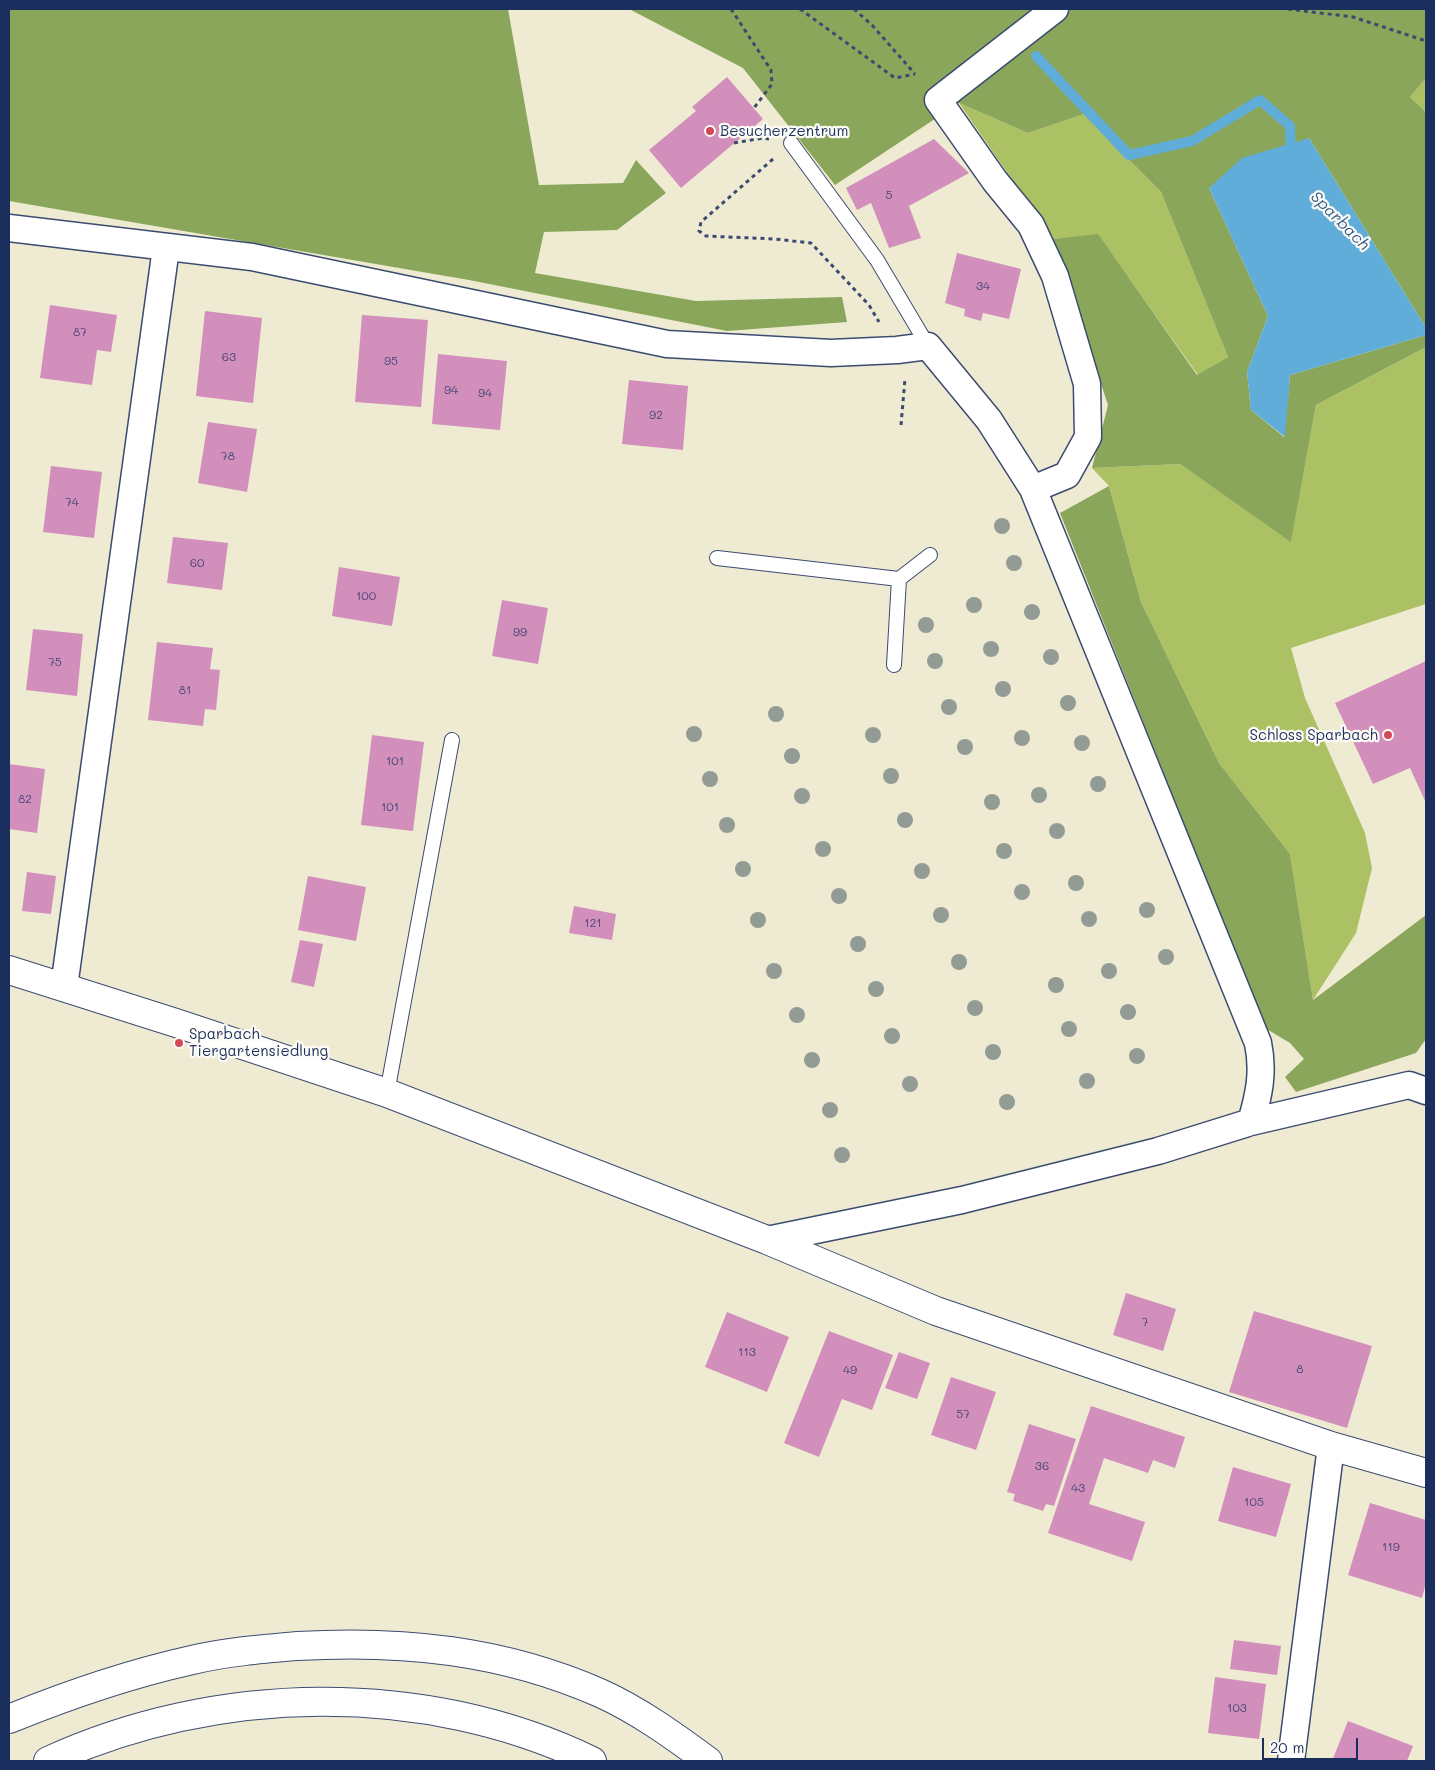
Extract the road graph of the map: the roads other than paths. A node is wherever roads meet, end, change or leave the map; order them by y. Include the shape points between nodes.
1 (1055, 9) edge
2 (790, 144) road end
3 (9, 228) edge
4 (166, 248) junction
5 (928, 346) junction
6 (1033, 489) junction
7 (930, 555) dead end
8 (717, 558) dead end
9 (899, 579) junction
10 (894, 665) dead end
11 (452, 740) dead end
12 (9, 970) edge
13 (64, 986) junction
14 (1426, 1091) edge
15 (387, 1094) junction
16 (1251, 1122) junction
17 (767, 1240) junction
18 (1331, 1446) junction
19 (1426, 1473) edge
20 (9, 1719) edge
21 (48, 1761) edge
22 (592, 1761) edge
23 (708, 1761) edge
24 (1291, 1761) edge

1 - 6 street via 938,100 995,181 1031,225 1055,276 1087,384 1088,437 1067,476
2 - 5 lane via 877,260
3 - 4 street
4 - 5 street via 252,257 666,344 831,352
4 - 13 street
5 - 6 street via 989,420
6 - 16 street via 1258,1043 1262,1062 1261,1088
7 - 9 lane
8 - 9 lane
9 - 10 lane
11 - 15 lane
12 - 13 main road
13 - 15 main road
14 - 16 street via 1408,1085
15 - 17 main road
16 - 17 street via 1158,1151 962,1200
17 - 18 main road via 936,1310
18 - 19 main road
18 - 24 street
20 - 23 main road via 119,1679 194,1659 265,1648 332,1644 402,1645 472,1653 539,1670 601,1693 655,1723
21 - 22 main road via 88,1743 164,1720 227,1709 308,1703 373,1704 492,1723 552,1742

